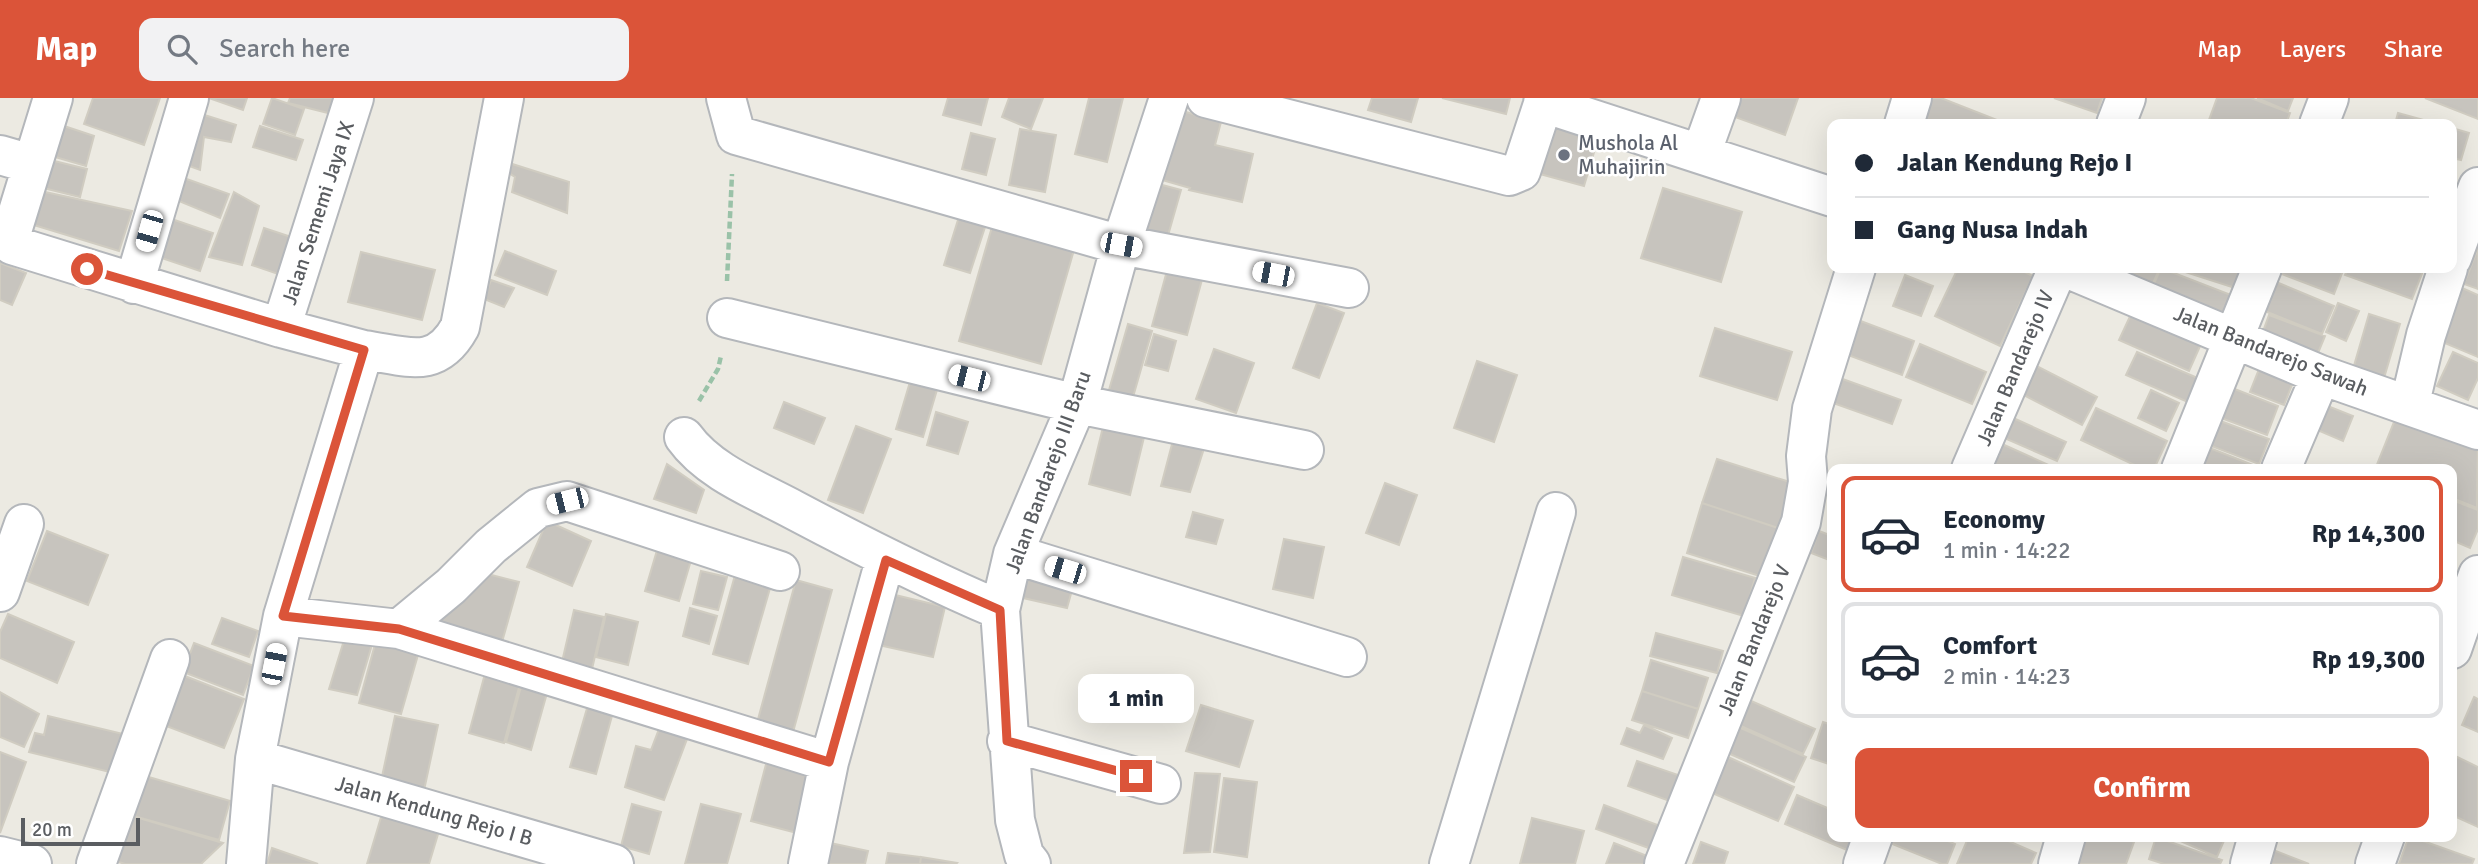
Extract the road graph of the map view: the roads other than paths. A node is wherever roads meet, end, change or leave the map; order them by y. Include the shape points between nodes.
1 (53, 98) edge
2 (189, 98) edge
3 (354, 98) edge
4 (504, 98) edge
5 (726, 98) edge
6 (1169, 98) edge
7 (1206, 98) edge
8 (1721, 98) edge
9 (1912, 98) edge
10 (2126, 98) edge
11 (2329, 98) edge
12 (1544, 101) edge
13 (1906, 119) edge
14 (2118, 119) edge
15 (2321, 119) edge
16 (1701, 154) junction
17 (15, 160) edge
18 (2478, 187) edge
19 (1827, 195) edge
20 (2457, 244) edge
21 (1121, 245) junction
22 (1854, 273) edge
23 (2056, 273) edge
24 (2078, 273) edge
25 (2260, 273) edge
26 (2446, 273) edge
27 (134, 284) junction
28 (1349, 288) dead end
29 (727, 318) dead end
30 (281, 328) junction
31 (2234, 337) junction
32 (364, 350) junction
33 (2321, 374) junction
34 (2410, 403) junction
35 (1077, 404) junction
36 (2478, 429) edge
37 (684, 437) dead end
38 (1304, 450) dead end
39 (1973, 464) edge
40 (2183, 464) edge
41 (2283, 464) edge
42 (1556, 512) dead end
43 (23, 524) dead end
44 (1013, 554) junction
45 (886, 560) junction
46 (780, 571) dead end
47 (2478, 575) edge
48 (0, 592) edge
49 (1000, 610) junction
50 (283, 616) junction
51 (399, 629) junction
52 (2457, 635) edge
53 (1347, 657) dead end
54 (170, 659) dead end
55 (1007, 741) junction
56 (254, 759) junction
57 (829, 762) junction
58 (1161, 784) dead end
59 (1871, 842) edge
60 (2064, 842) edge
61 (2256, 842) edge
62 (2383, 842) edge
63 (0, 856) edge
64 (1028, 860) edge
65 (32, 864) edge
66 (96, 864) edge
67 (246, 864) edge
68 (614, 864) edge
69 (808, 864) edge
70 (1449, 864) edge
71 (1664, 864) edge
72 (1863, 864) edge
73 (2058, 864) edge
74 (2250, 864) edge
75 (2375, 864) edge

1 - 17 street
2 - 27 street
3 - 30 street, Jalan Sememi Jaya IX
4 - 32 street via 460,327 450,346 429,358
5 - 21 street via 736,135
6 - 21 street, Jalan Bandarejo III Baru
7 - 12 street via 1509,176 1521,171
8 - 16 street
9 - 13 street
10 - 14 street
11 - 15 street
12 - 16 street
16 - 19 street
17 - 27 street via 9,241
18 - 20 street
21 - 28 street
21 - 35 street, Jalan Bandarejo III Baru
22 - 71 street, Jalan Bandarejo V via 1812,408 1801,522
23 - 39 street, Jalan Bandarejo IV
24 - 31 street, Jalan Bandarejo Sawah
25 - 31 street
26 - 34 street
27 - 30 street
29 - 35 street
30 - 32 street
31 - 33 street, Jalan Bandarejo Sawah
31 - 40 street
32 - 50 street
33 - 34 street, Jalan Bandarejo Sawah
33 - 41 street
34 - 36 street, Jalan Bandarejo Sawah
35 - 38 street
35 - 44 street, Jalan Bandarejo III Baru
37 - 45 street via 693,450 727,475
42 - 70 street
43 - 48 street
44 - 49 street, Jalan Bandarejo III Baru
44 - 53 street
45 - 49 street
45 - 57 street
46 - 51 street via 567,501 538,508
47 - 52 street
49 - 55 street, Jalan Bandarejo III Baru
50 - 51 street
50 - 56 street
51 - 57 street
54 - 66 street
55 - 58 street
55 - 64 street, Jalan Bandarejo III Baru via 1015,820
56 - 67 street
56 - 68 street, Jalan Kendung Rejo I B
57 - 69 street
59 - 72 street
60 - 73 street
61 - 74 street
62 - 75 street
63 - 65 street

